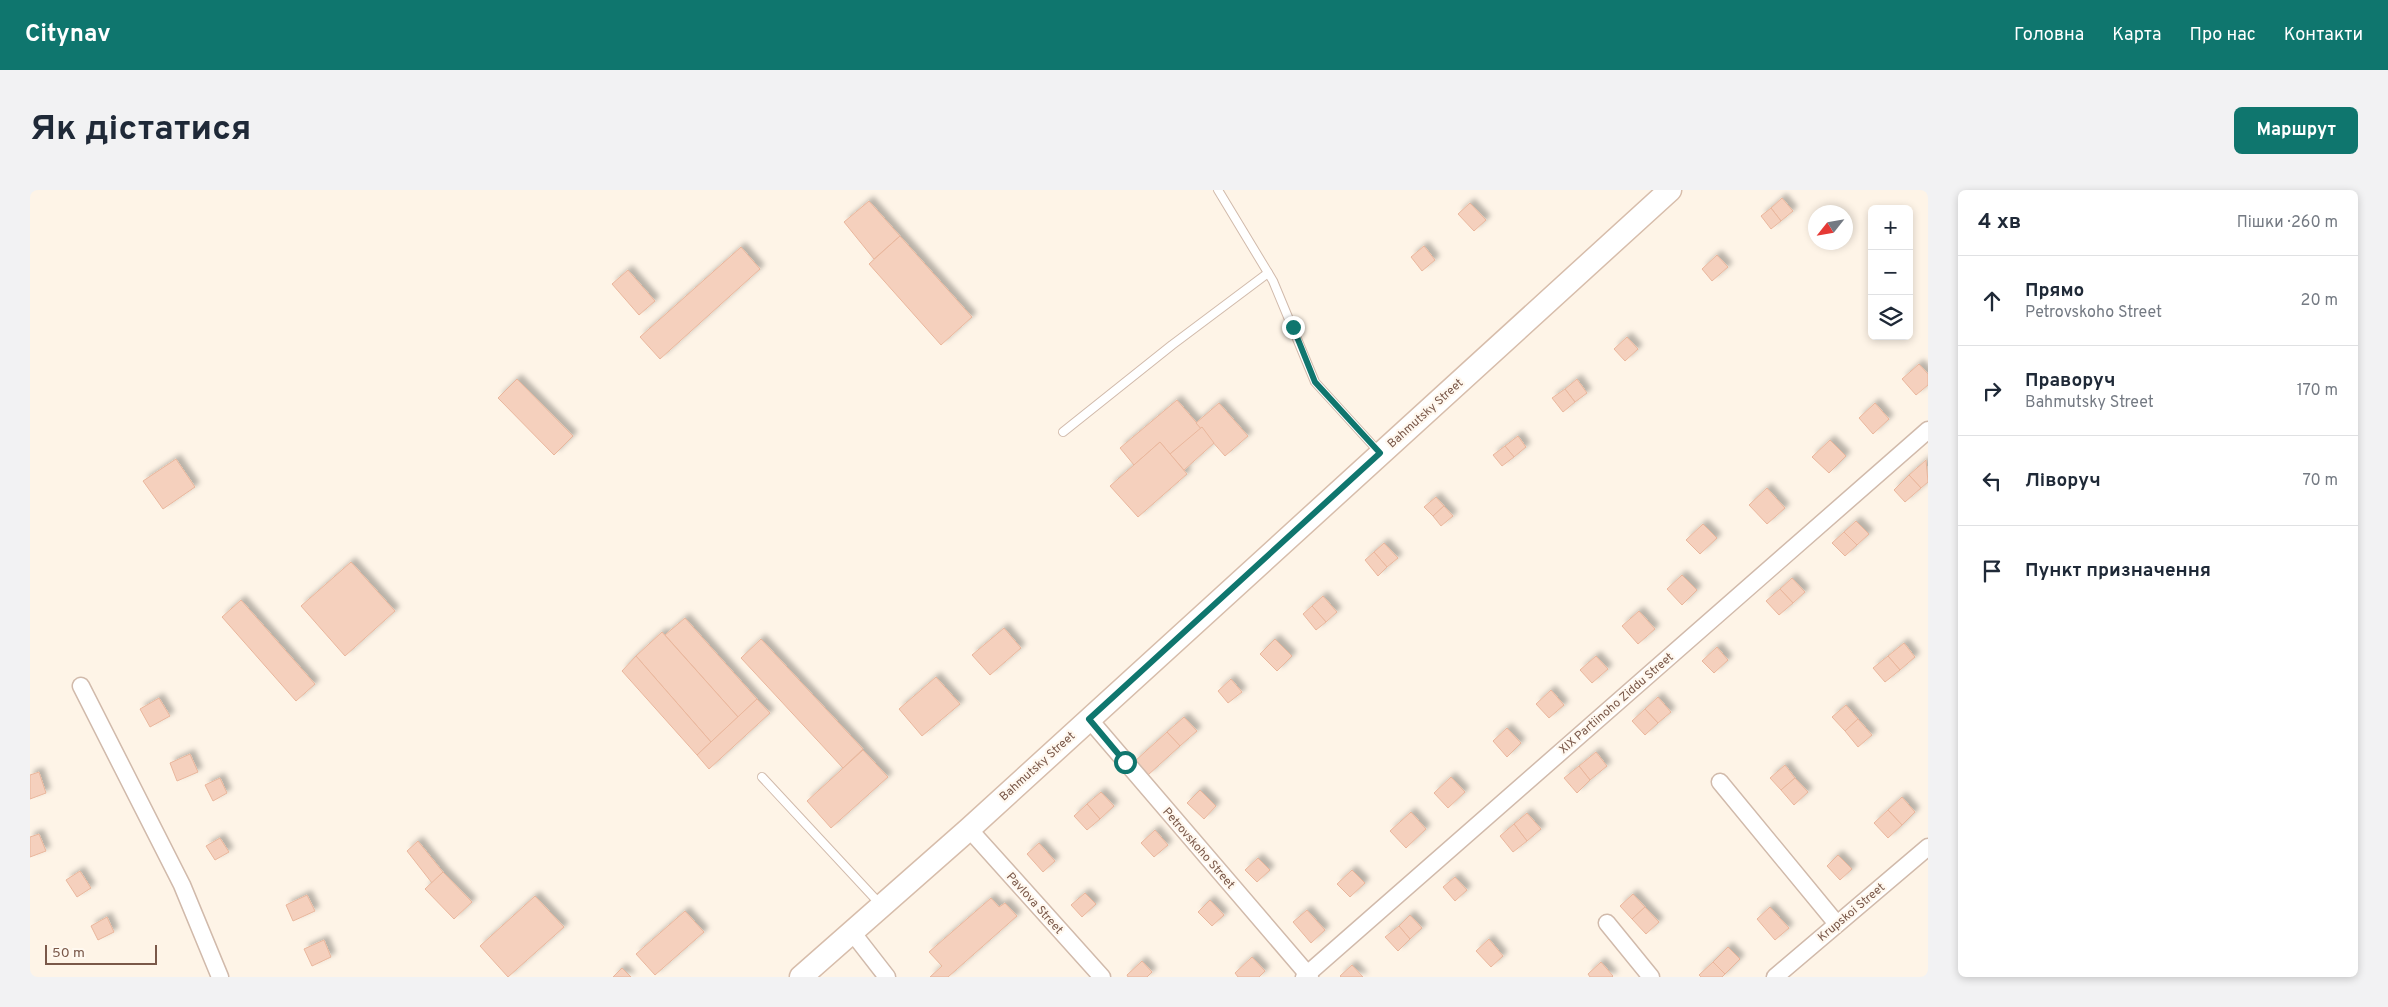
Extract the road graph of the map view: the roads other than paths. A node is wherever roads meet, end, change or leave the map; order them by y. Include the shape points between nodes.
1 (1218, 190) edge
2 (1670, 190) edge
3 (1268, 273) junction
4 (1928, 430) edge
5 (1063, 432) dead end
6 (1380, 453) junction
7 (81, 686) dead end
8 (1089, 719) junction
9 (762, 777) dead end
10 (1720, 782) dead end
11 (969, 829) junction
12 (1928, 847) edge
13 (882, 906) junction
14 (1607, 923) dead end
15 (1837, 924) junction
16 (852, 932) junction
17 (1307, 976) edge
18 (220, 977) edge
19 (801, 977) edge
20 (887, 977) edge
21 (1102, 977) edge
22 (1651, 977) edge
23 (1775, 977) edge

1 - 3 lane
2 - 6 main road, Bahmutsky Street
3 - 5 lane
3 - 6 lane via 1315,382
4 - 17 street, XIX Partiinoho Ziddu Street
6 - 8 main road, Bahmutsky Street
7 - 18 street via 182,886
8 - 11 main road, Bahmutsky Street
8 - 17 street, Petrovskoho Street
9 - 13 lane
10 - 15 street
11 - 13 main road, Bahmutsky Street
11 - 21 street, Pavlova Street
12 - 15 street, Krupskoi Street
13 - 16 main road, Bahmutsky Street
14 - 22 street
15 - 23 street, Krupskoi Street
16 - 19 main road, Bahmutsky Street
16 - 20 street

